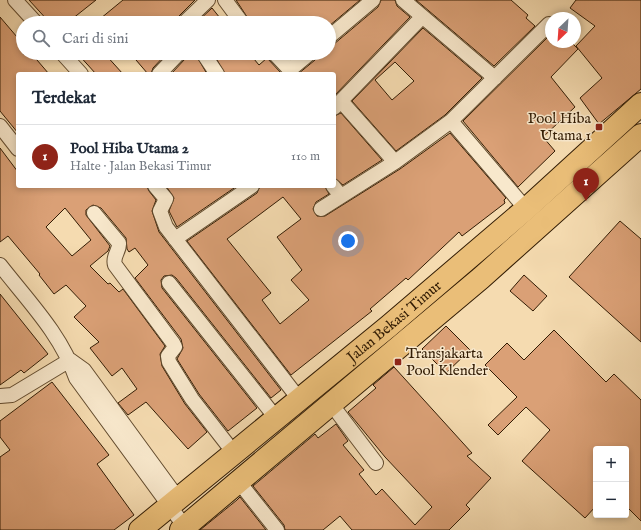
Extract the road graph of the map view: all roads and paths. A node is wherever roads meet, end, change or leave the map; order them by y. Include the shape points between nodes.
1 (15, 0) edge
2 (208, 0) edge
3 (225, 0) edge
4 (373, 0) edge
5 (403, 0) edge
6 (30, 16) edge
7 (191, 16) edge
8 (237, 16) edge
9 (422, 16) junction
10 (545, 28) edge
11 (336, 31) edge
12 (68, 60) edge
13 (172, 60) edge
14 (208, 60) edge
15 (281, 60) edge
16 (302, 60) edge
17 (79, 72) edge
18 (160, 72) edge
19 (216, 72) edge
20 (495, 78) junction
21 (337, 104) edge
22 (641, 104) edge
23 (451, 120) junction
24 (0, 126) edge
25 (641, 135) edge
26 (16, 146) edge
27 (395, 162) junction
28 (157, 188) edge
29 (249, 188) edge
30 (337, 191) edge
31 (321, 209) dead end
32 (526, 209) junction
33 (94, 213) dead end
34 (175, 239) junction
35 (0, 265) edge
36 (169, 283) dead end
37 (70, 360) junction
38 (0, 396) edge
39 (299, 399) junction
40 (332, 405) junction
41 (276, 418) junction
42 (234, 453) junction
43 (376, 463) dead end
44 (239, 482) junction
45 (176, 501) junction
46 (183, 528) edge
47 (140, 530) edge
48 (277, 530) edge

1 - 6 street
2 - 7 street
3 - 8 street
4 - 11 street
5 - 9 street
9 - 20 street
9 - 21 street
10 - 20 street
12 - 17 street
13 - 18 street
14 - 19 street
15 - 16 street via 289,69
20 - 23 street
21 - 27 street
22 - 32 main road, Jalan Bekasi Timur
23 - 27 street
23 - 32 street
24 - 26 street
25 - 40 main road, Jalan Bekasi Timur
27 - 30 street
28 - 34 street via 166,199 160,213
29 - 34 street
30 - 31 street
32 - 39 main road, Jalan Bekasi Timur
33 - 42 street via 120,242 115,265 173,343 175,347 168,356 169,362 192,399
34 - 39 street
35 - 37 street via 56,335
36 - 41 street
37 - 38 street via 12,395
37 - 45 street via 76,378
39 - 41 main road, Jalan Bekasi Timur
40 - 43 street
40 - 44 main road, Jalan Bekasi Timur
41 - 42 main road, Jalan Bekasi Timur
42 - 45 main road, Jalan Bekasi Timur
44 - 46 main road, Jalan Bekasi Timur
44 - 48 street
45 - 46 street
45 - 47 main road, Jalan Bekasi Timur

